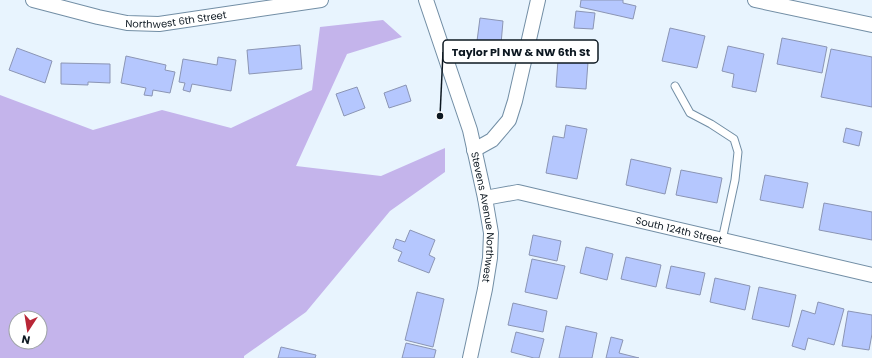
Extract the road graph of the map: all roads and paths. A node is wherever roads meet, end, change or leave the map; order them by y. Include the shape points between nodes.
1 (33, 0) edge
2 (321, 0) edge
3 (426, 0) edge
4 (538, 0) edge
5 (755, 0) edge
6 (872, 25) edge
7 (675, 86) dead end
8 (474, 150) junction
9 (485, 198) junction
10 (722, 240) junction
11 (872, 275) edge
12 (470, 358) edge

1 - 2 street, Northwest 6th Street via 127,23 159,24
3 - 8 street via 470,130
4 - 8 street, Stevens Avenue Northwest via 509,120 492,140
5 - 6 street
7 - 10 lane via 690,113 734,139 738,152 735,180
8 - 9 street, Stevens Avenue Northwest
9 - 10 street, South 124th Street via 518,192
9 - 12 street, Stevens Avenue Northwest via 491,233 490,258
10 - 11 street, South 124th Street

